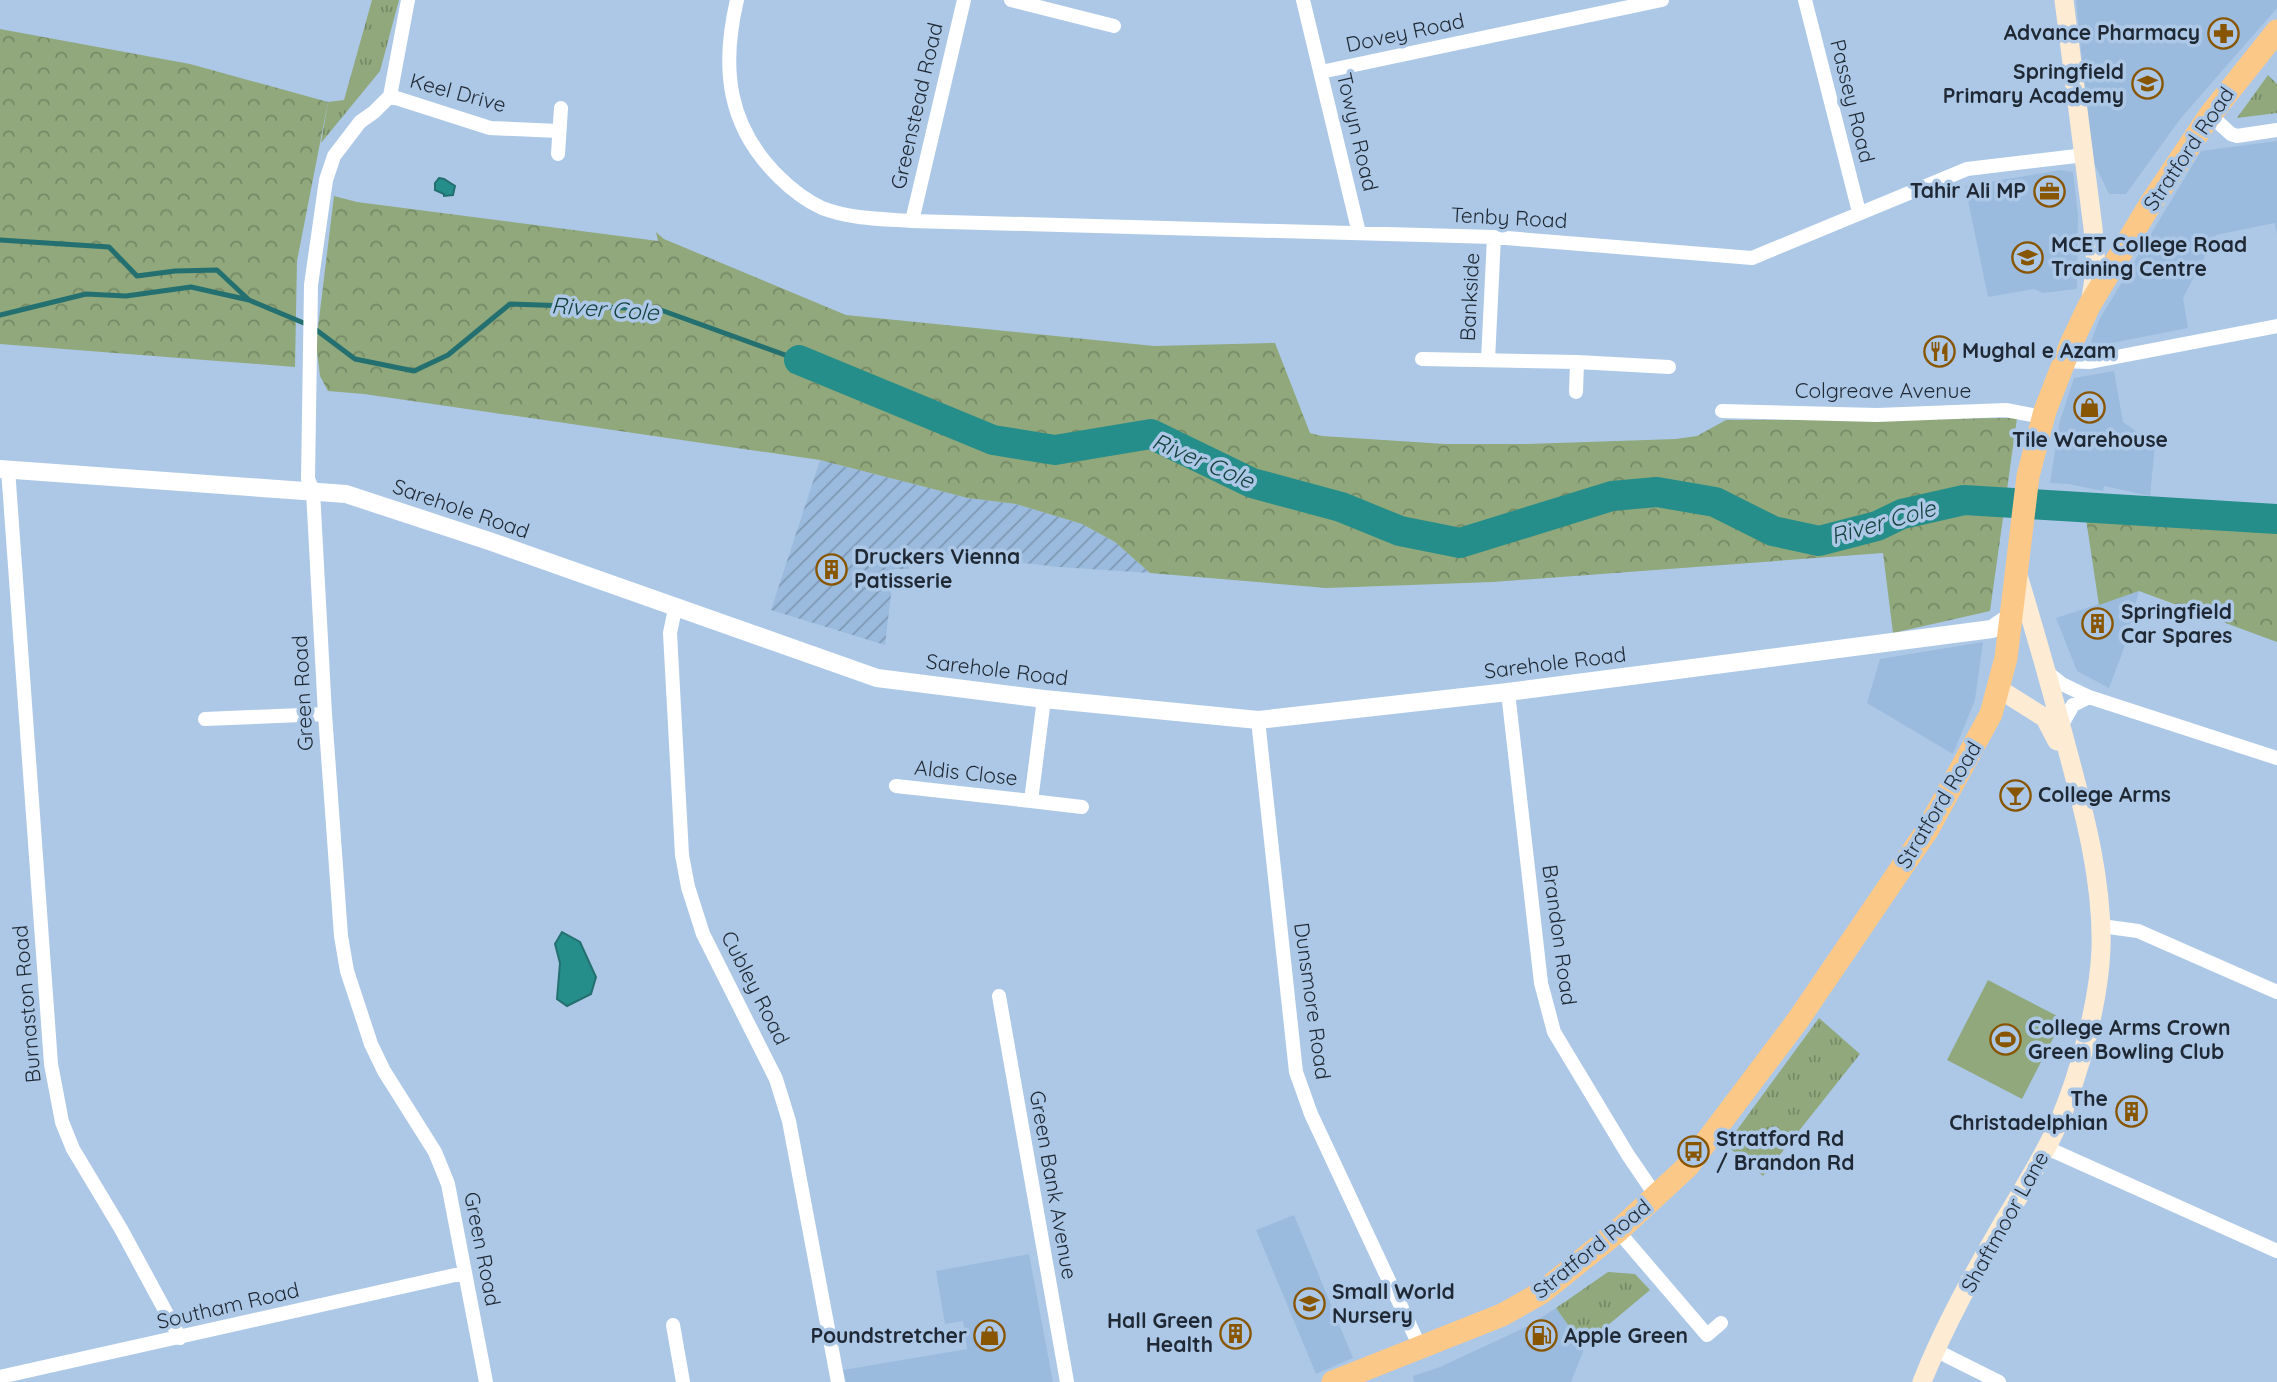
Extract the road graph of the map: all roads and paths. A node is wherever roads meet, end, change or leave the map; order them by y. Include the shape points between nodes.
1 (408, 0) edge
2 (737, 0) edge
3 (964, 0) edge
4 (1011, 0) edge
5 (1303, 0) edge
6 (1662, 0) edge
7 (1805, 0) edge
8 (2064, 0) edge
9 (1114, 26) dead end
10 (2277, 31) edge
11 (1321, 72) junction
12 (390, 96) junction
13 (561, 108) dead end
14 (2210, 116) junction
15 (2277, 130) edge
16 (559, 131) junction
17 (558, 154) dead end
18 (2085, 155) junction
19 (1858, 212) junction
20 (912, 221) junction
21 (1359, 233) junction
22 (1494, 236) junction
23 (2090, 306) junction
24 (2277, 326) edge
25 (1422, 359) dead end
26 (1488, 360) junction
27 (2063, 361) junction
28 (1577, 362) junction
29 (1669, 367) dead end
30 (1576, 392) dead end
31 (1722, 411) dead end
32 (2043, 417) junction
33 (4, 469) edge
34 (313, 491) junction
35 (2016, 568) junction
36 (675, 609) junction
37 (2011, 616) junction
38 (2048, 673) junction
39 (1999, 689) junction
40 (1508, 692) junction
41 (2089, 697) junction
42 (1044, 699) junction
43 (325, 714) junction
44 (205, 719) dead end
45 (1258, 720) junction
46 (2061, 726) junction
47 (2277, 758) edge
48 (2073, 770) junction
49 (896, 786) dead end
50 (1031, 802) junction
51 (1082, 807) dead end
52 (2101, 926) junction
53 (2277, 992) edge
54 (999, 996) dead end
55 (2047, 1148) junction
56 (1656, 1196) junction
57 (1618, 1231) junction
58 (2277, 1251) edge
59 (464, 1273) junction
60 (1721, 1323) dead end
61 (673, 1325) dead end
62 (180, 1338) junction
63 (1420, 1347) junction
64 (1935, 1350) junction
65 (0, 1377) edge
66 (486, 1382) edge
67 (683, 1382) edge
68 (838, 1382) edge
69 (1067, 1382) edge
70 (1333, 1382) edge
71 (1922, 1382) edge
72 (1999, 1382) edge

1 - 12 street
2 - 20 street, Tenby Road via 728,67 739,119 764,162 786,184 823,208 860,217
3 - 20 street, Greenstead Road
4 - 9 street
5 - 11 street, Towyn Road
6 - 11 street, Dovey Road
7 - 19 street, Passey Road
8 - 18 main road
10 - 14 highway, Stratford Road
11 - 21 street, Towyn Road
12 - 16 street, Keel Drive via 490,128
12 - 34 street, Green Road via 360,122 334,156 326,180 311,285 308,478
13 - 16 street
14 - 15 street via 2237,136
14 - 23 highway, Stratford Road
16 - 17 street
18 - 19 street, Tenby Road via 1967,169
18 - 23 main road via 2096,266
19 - 22 street, Tenby Road via 1752,258
20 - 21 street, Tenby Road
21 - 22 street, Tenby Road
22 - 26 street, Bankside
23 - 27 highway, Stratford Road
24 - 27 street via 2090,362
25 - 26 street, Bankside
26 - 28 street, Bankside
27 - 32 highway, Stratford Road
28 - 29 street, Bankside
28 - 30 street
31 - 32 street, Colgreave Avenue via 1877,415 2006,410
32 - 35 highway, Stratford Road
33 - 34 street, Sarehole Road
33 - 62 street, Burnaston Road via 56,1093 73,1149
34 - 36 street, Sarehole Road via 345,494
34 - 43 street, Green Road
35 - 37 highway, Stratford Road
35 - 38 main road, Shaftmoor Lane
36 - 42 street, Sarehole Road via 877,678
36 - 68 street, Cubley Road via 670,633 682,855 688,887 703,934 776,1079 789,1121
37 - 39 highway, Stratford Road
37 - 40 street, Sarehole Road via 1992,629
38 - 41 street
38 - 46 main road, Shaftmoor Lane
39 - 48 main road, Shaftmoor Lane via 2045,718
39 - 56 highway, Stratford Road via 1991,714 1942,806 1857,936 1720,1126
40 - 45 street, Sarehole Road
40 - 56 street, Brandon Road via 1541,983 1554,1032
41 - 46 street via 2073,705
41 - 47 street
42 - 45 street, Sarehole Road
42 - 50 street, Aldis Close
43 - 44 street
43 - 59 street, Green Road via 347,971 375,1053 435,1152 448,1184
45 - 63 street, Dunsmore Road via 1296,1072 1311,1114
46 - 48 main road, Shaftmoor Lane
48 - 52 main road, Shaftmoor Lane
49 - 50 street, Aldis Close
50 - 51 street, Aldis Close
52 - 53 street via 2138,931
52 - 55 main road, Shaftmoor Lane via 2097,983 2077,1077
54 - 69 street, Green Bank Avenue
55 - 58 street
55 - 64 main road, Shaftmoor Lane
56 - 57 highway, Stratford Road
57 - 60 street via 1707,1335
57 - 63 highway, Stratford Road via 1541,1293 1502,1315
59 - 62 street, Southam Road
59 - 66 street, Green Road
61 - 67 street
62 - 65 street, Southam Road
63 - 70 highway, Stratford Road
64 - 71 main road, Shaftmoor Lane
64 - 72 street

